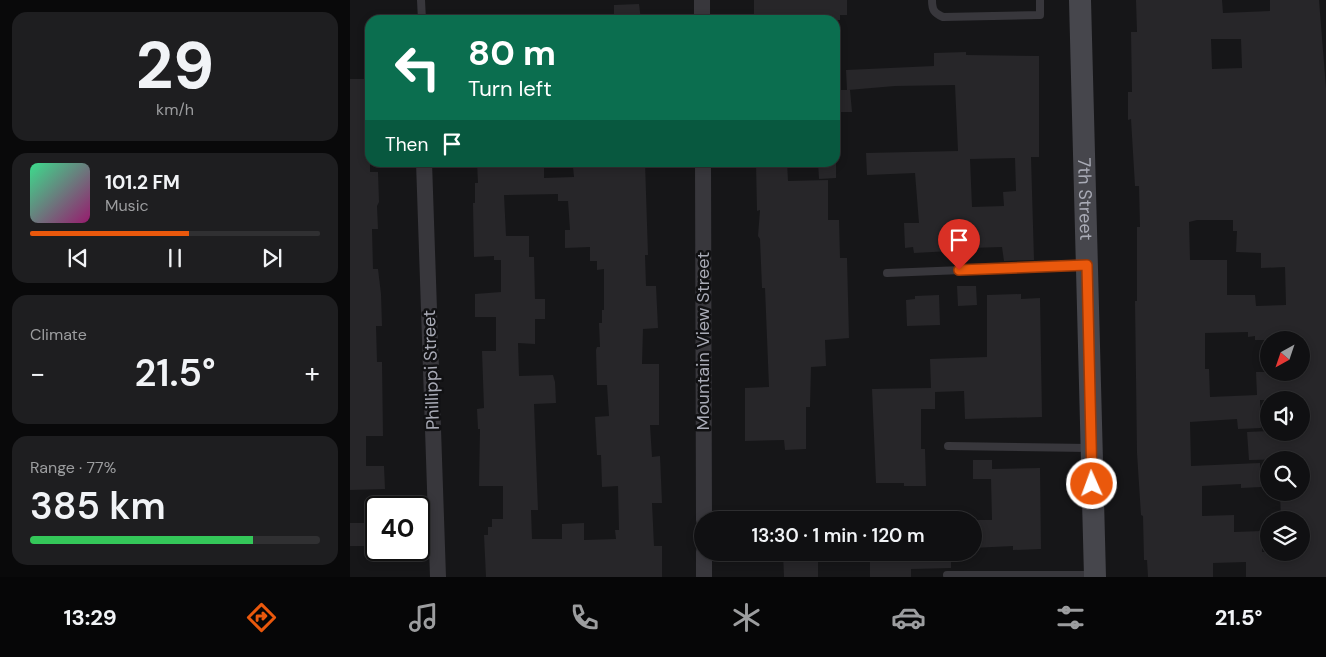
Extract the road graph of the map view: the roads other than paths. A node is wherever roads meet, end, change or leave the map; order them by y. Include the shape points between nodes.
1 (421, 0) edge
2 (702, 0) edge
3 (932, 0) edge
4 (1040, 0) edge
5 (1080, 0) edge
6 (422, 15) edge
7 (702, 15) edge
8 (424, 167) edge
9 (703, 167) edge
10 (1087, 265) junction
11 (887, 273) dead end
12 (948, 446) dead end
13 (1092, 448) junction
14 (704, 511) edge
15 (704, 561) edge
16 (946, 575) dead end
17 (1095, 576) edge
18 (438, 577) edge
19 (704, 577) edge

1 - 6 lane
2 - 7 street
3 - 4 lane via 935,13 943,17 1040,15
5 - 10 street, 7th Street
8 - 18 street, Phillippi Street
9 - 14 street, Mountain View Street
10 - 11 lane
10 - 13 street, 7th Street
12 - 13 lane
13 - 17 street, 7th Street
15 - 19 street
16 - 17 lane

